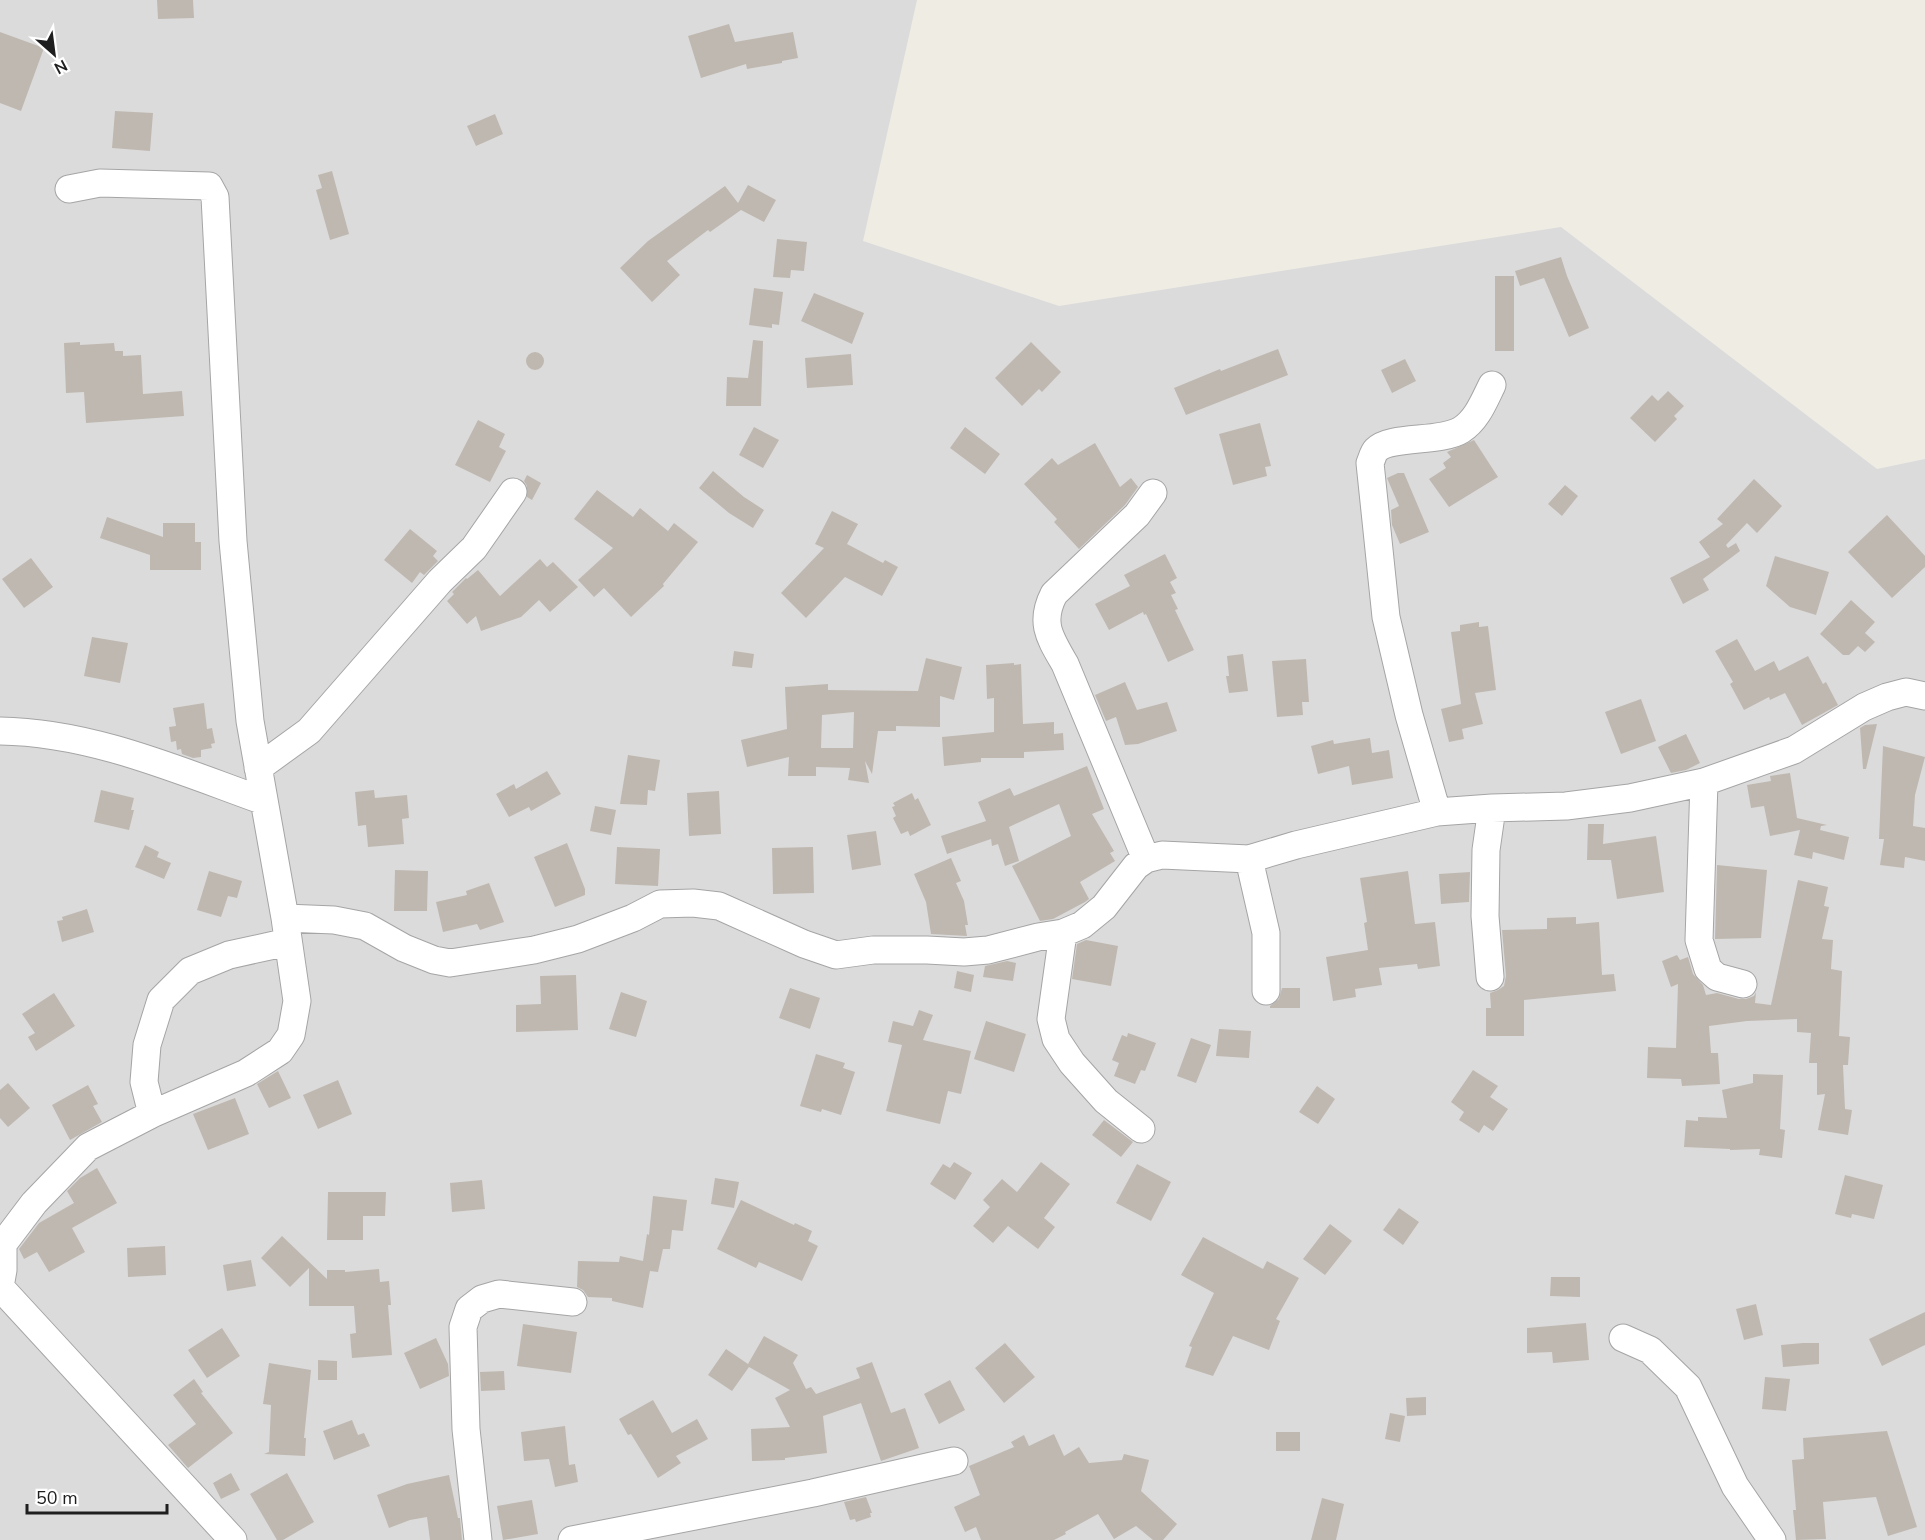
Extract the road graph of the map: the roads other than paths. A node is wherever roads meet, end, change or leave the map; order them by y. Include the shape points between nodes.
1 (69, 189) dead end
2 (1492, 385) dead end
3 (513, 492) dead end
4 (1153, 494) dead end
5 (1925, 696) edge
6 (0, 731) edge
7 (258, 768) junction
8 (1704, 782) junction
9 (264, 801) junction
10 (1492, 808) junction
11 (1437, 812) junction
12 (1146, 859) junction
13 (1249, 859) junction
14 (287, 930) junction
15 (1063, 933) junction
16 (1490, 977) dead end
17 (1743, 984) dead end
18 (1266, 991) dead end
19 (152, 1114) junction
20 (1141, 1129) dead end
21 (0, 1287) edge
22 (573, 1302) dead end
23 (1623, 1338) dead end
24 (954, 1461) dead end
25 (233, 1540) edge
26 (478, 1540) edge
27 (572, 1540) edge
28 (1772, 1540) edge

1 - 7 street via 100,183 209,186 215,197 233,541
2 - 11 street via 1475,418 1460,431 1386,443 1375,450 1370,463 1386,616
3 - 7 street via 474,548 440,581 309,731
4 - 12 street via 1137,515 1054,594 1047,608 1048,635 1065,664
5 - 8 street via 1906,692 1887,696 1794,750
6 - 9 street via 83,740
7 - 9 street
8 - 10 street via 1587,804
8 - 17 street via 1699,940 1708,969 1717,977
9 - 14 street
10 - 11 street
10 - 16 street via 1485,883
11 - 13 street
12 - 13 street via 1162,855
12 - 15 street via 1104,907 1082,925
13 - 18 street via 1266,933
14 - 15 street via 334,920 365,926 404,948 450,963 578,939 660,904 719,906 836,955 873,950 988,950
14 - 19 street via 190,971 161,1000 147,1045 144,1082
14 - 19 street via 297,1001 291,1035 280,1051 246,1073
15 - 20 street via 1051,1019 1056,1039 1106,1101
19 - 21 street via 88,1147 34,1203 3,1244
21 - 25 street
22 - 26 street via 499,1294 482,1299 469,1310 463,1327 466,1429
23 - 28 street via 1650,1350 1688,1388 1735,1486
24 - 27 street

